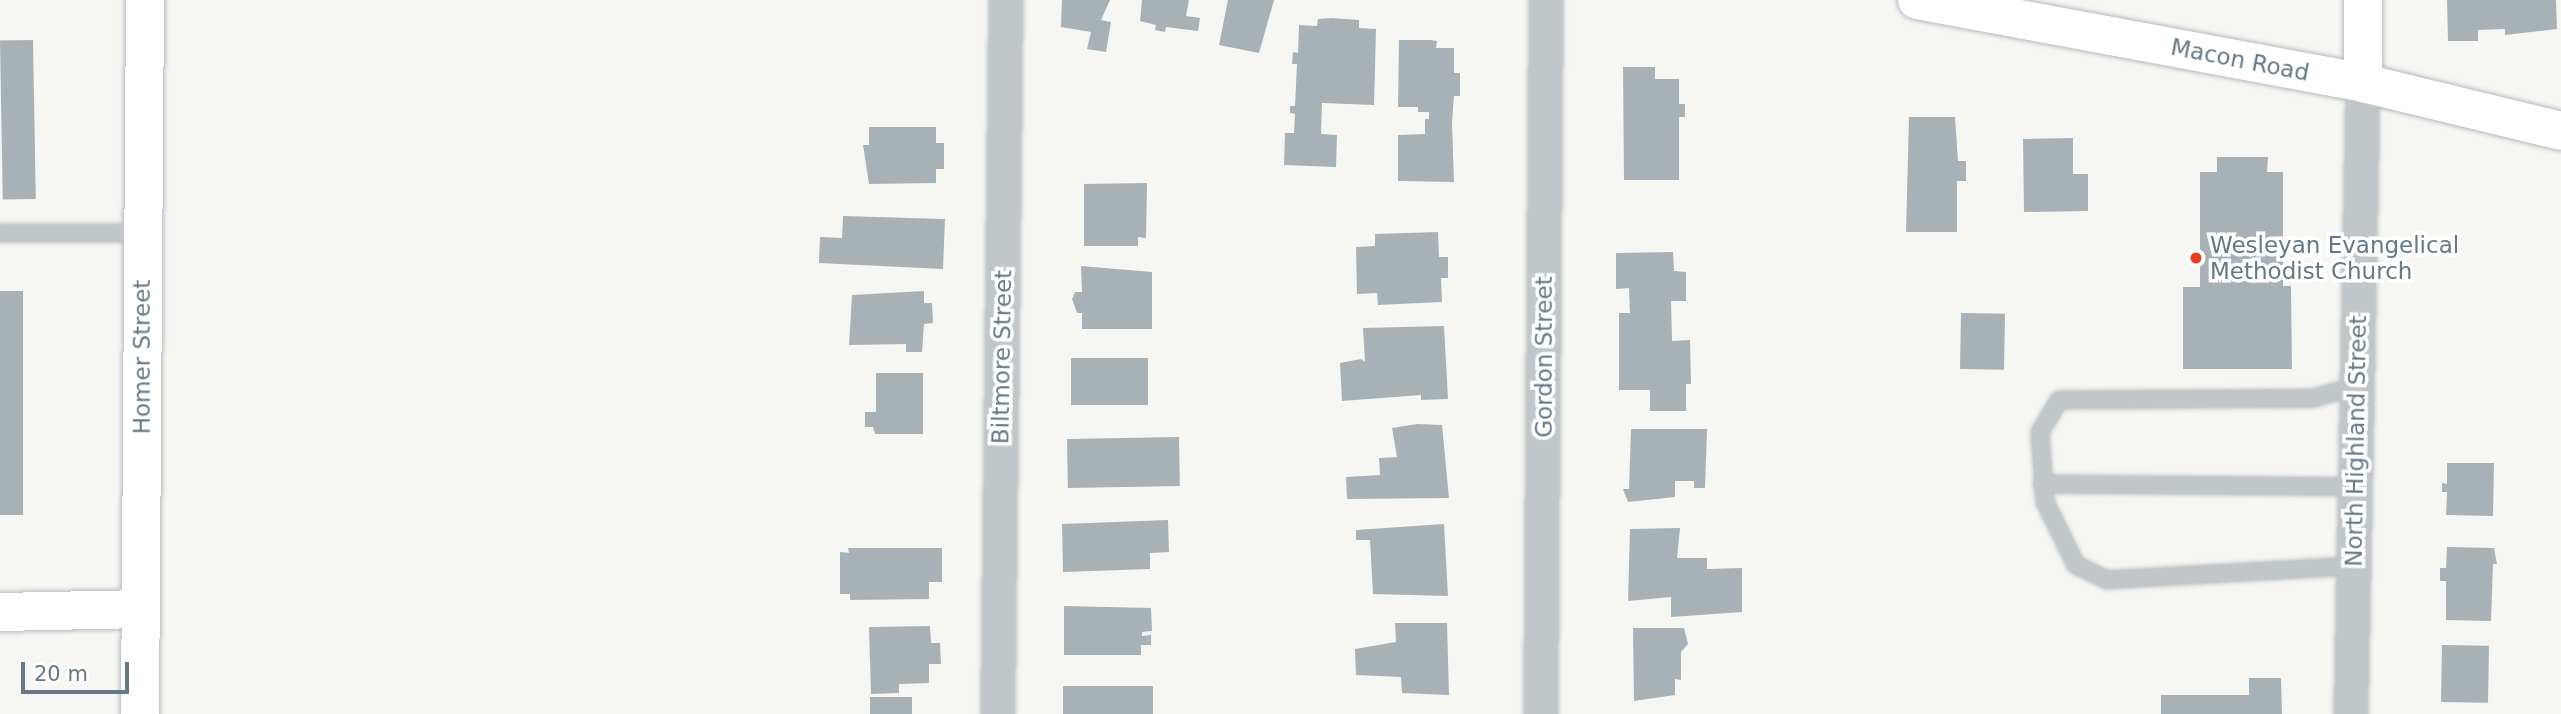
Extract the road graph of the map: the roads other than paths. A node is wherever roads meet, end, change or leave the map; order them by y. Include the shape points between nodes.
1 (145, 0) edge
2 (1006, 0) edge
3 (1546, 0) edge
4 (1917, 0) edge
5 (2363, 0) edge
6 (2363, 83) junction
7 (2561, 131) edge
8 (0, 233) edge
9 (143, 233) junction
10 (2357, 386) junction
11 (2042, 485) junction
12 (2355, 487) junction
13 (2354, 566) junction
14 (141, 609) junction
15 (0, 612) edge
16 (140, 714) edge
17 (998, 714) edge
18 (1541, 714) edge
19 (2351, 714) edge

1 - 9 main road, Homer Street
2 - 17 street, Biltmore Street
3 - 18 street, Gordon Street
4 - 6 main road, Macon Road
5 - 6 main road, North Highland Street
6 - 7 main road, Macon Road
6 - 10 street, North Highland Street
8 - 9 lane
9 - 14 main road, Homer Street
10 - 11 lane via 2314,398 2059,400 2040,432
10 - 12 street, North Highland Street
11 - 12 lane
11 - 13 lane via 2045,502 2076,565 2107,580
12 - 13 street, North Highland Street
13 - 19 street, North Highland Street
14 - 15 main road
14 - 16 main road, Homer Street

